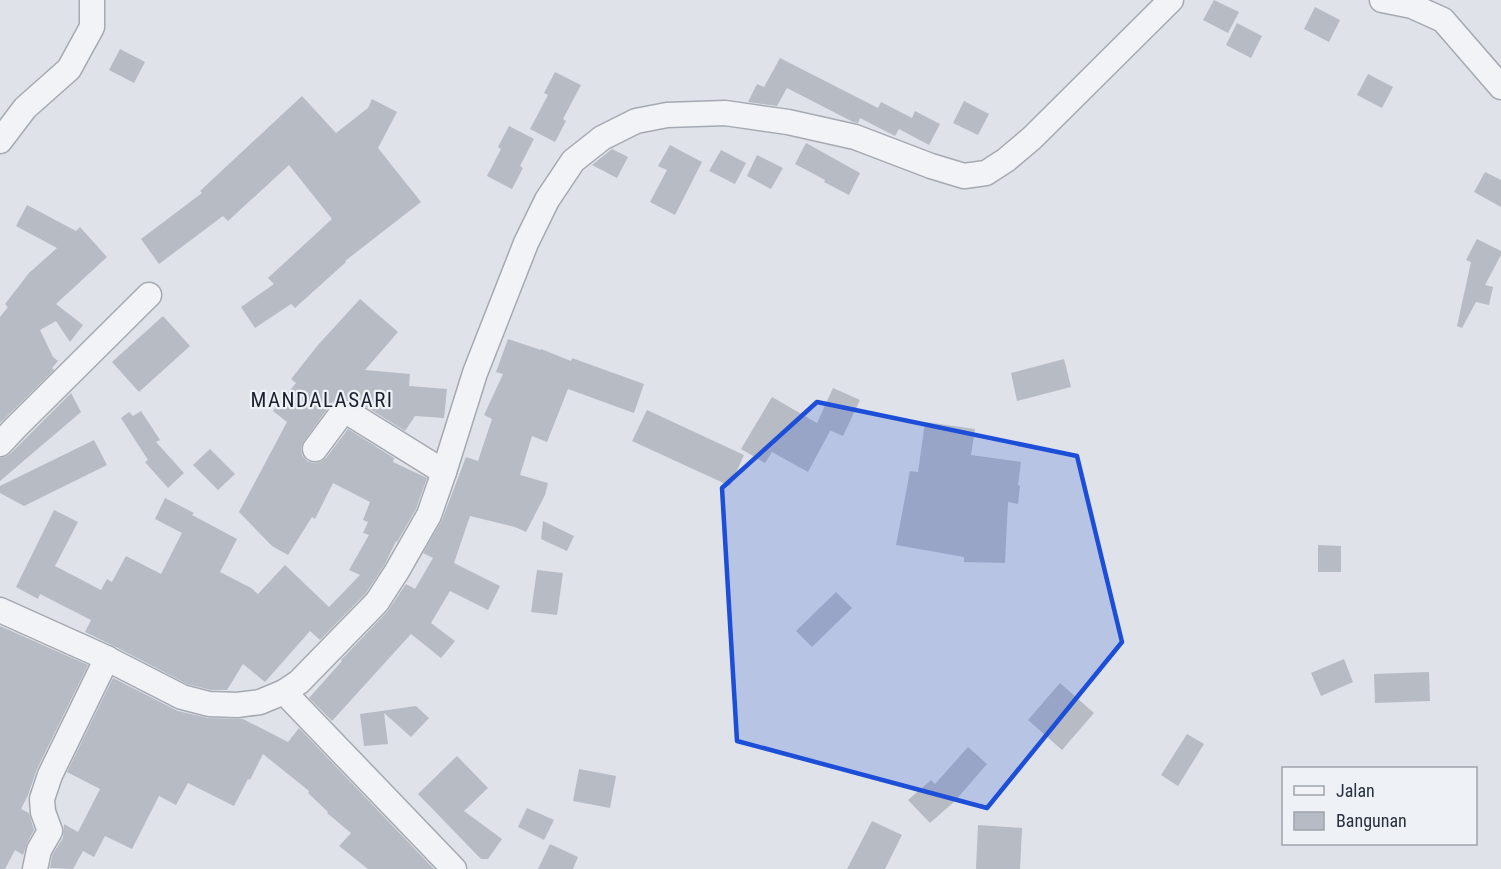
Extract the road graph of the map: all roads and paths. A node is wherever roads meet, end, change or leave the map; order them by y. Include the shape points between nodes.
1 (92, 0) edge
2 (1171, 0) edge
3 (1382, 0) edge
4 (1501, 87) edge
5 (0, 141) edge
6 (149, 295) dead end
7 (0, 444) edge
8 (315, 449) dead end
9 (444, 472) junction
10 (0, 610) edge
11 (107, 658) junction
12 (284, 692) junction
13 (35, 869) edge
14 (454, 869) edge

1 - 5 street via 92,27 69,69 25,108
2 - 9 street via 1032,138 986,173 964,176 855,137 788,122 725,114 667,115 636,121 602,138 573,161 547,200 526,243 475,373
3 - 4 street via 1412,6 1443,20
6 - 7 street
8 - 9 street via 341,414 349,413
9 - 12 street via 429,515 377,602 299,682
10 - 11 street
11 - 12 street via 182,697 209,704 260,702
11 - 13 street via 42,798 50,831 39,850
12 - 14 street

